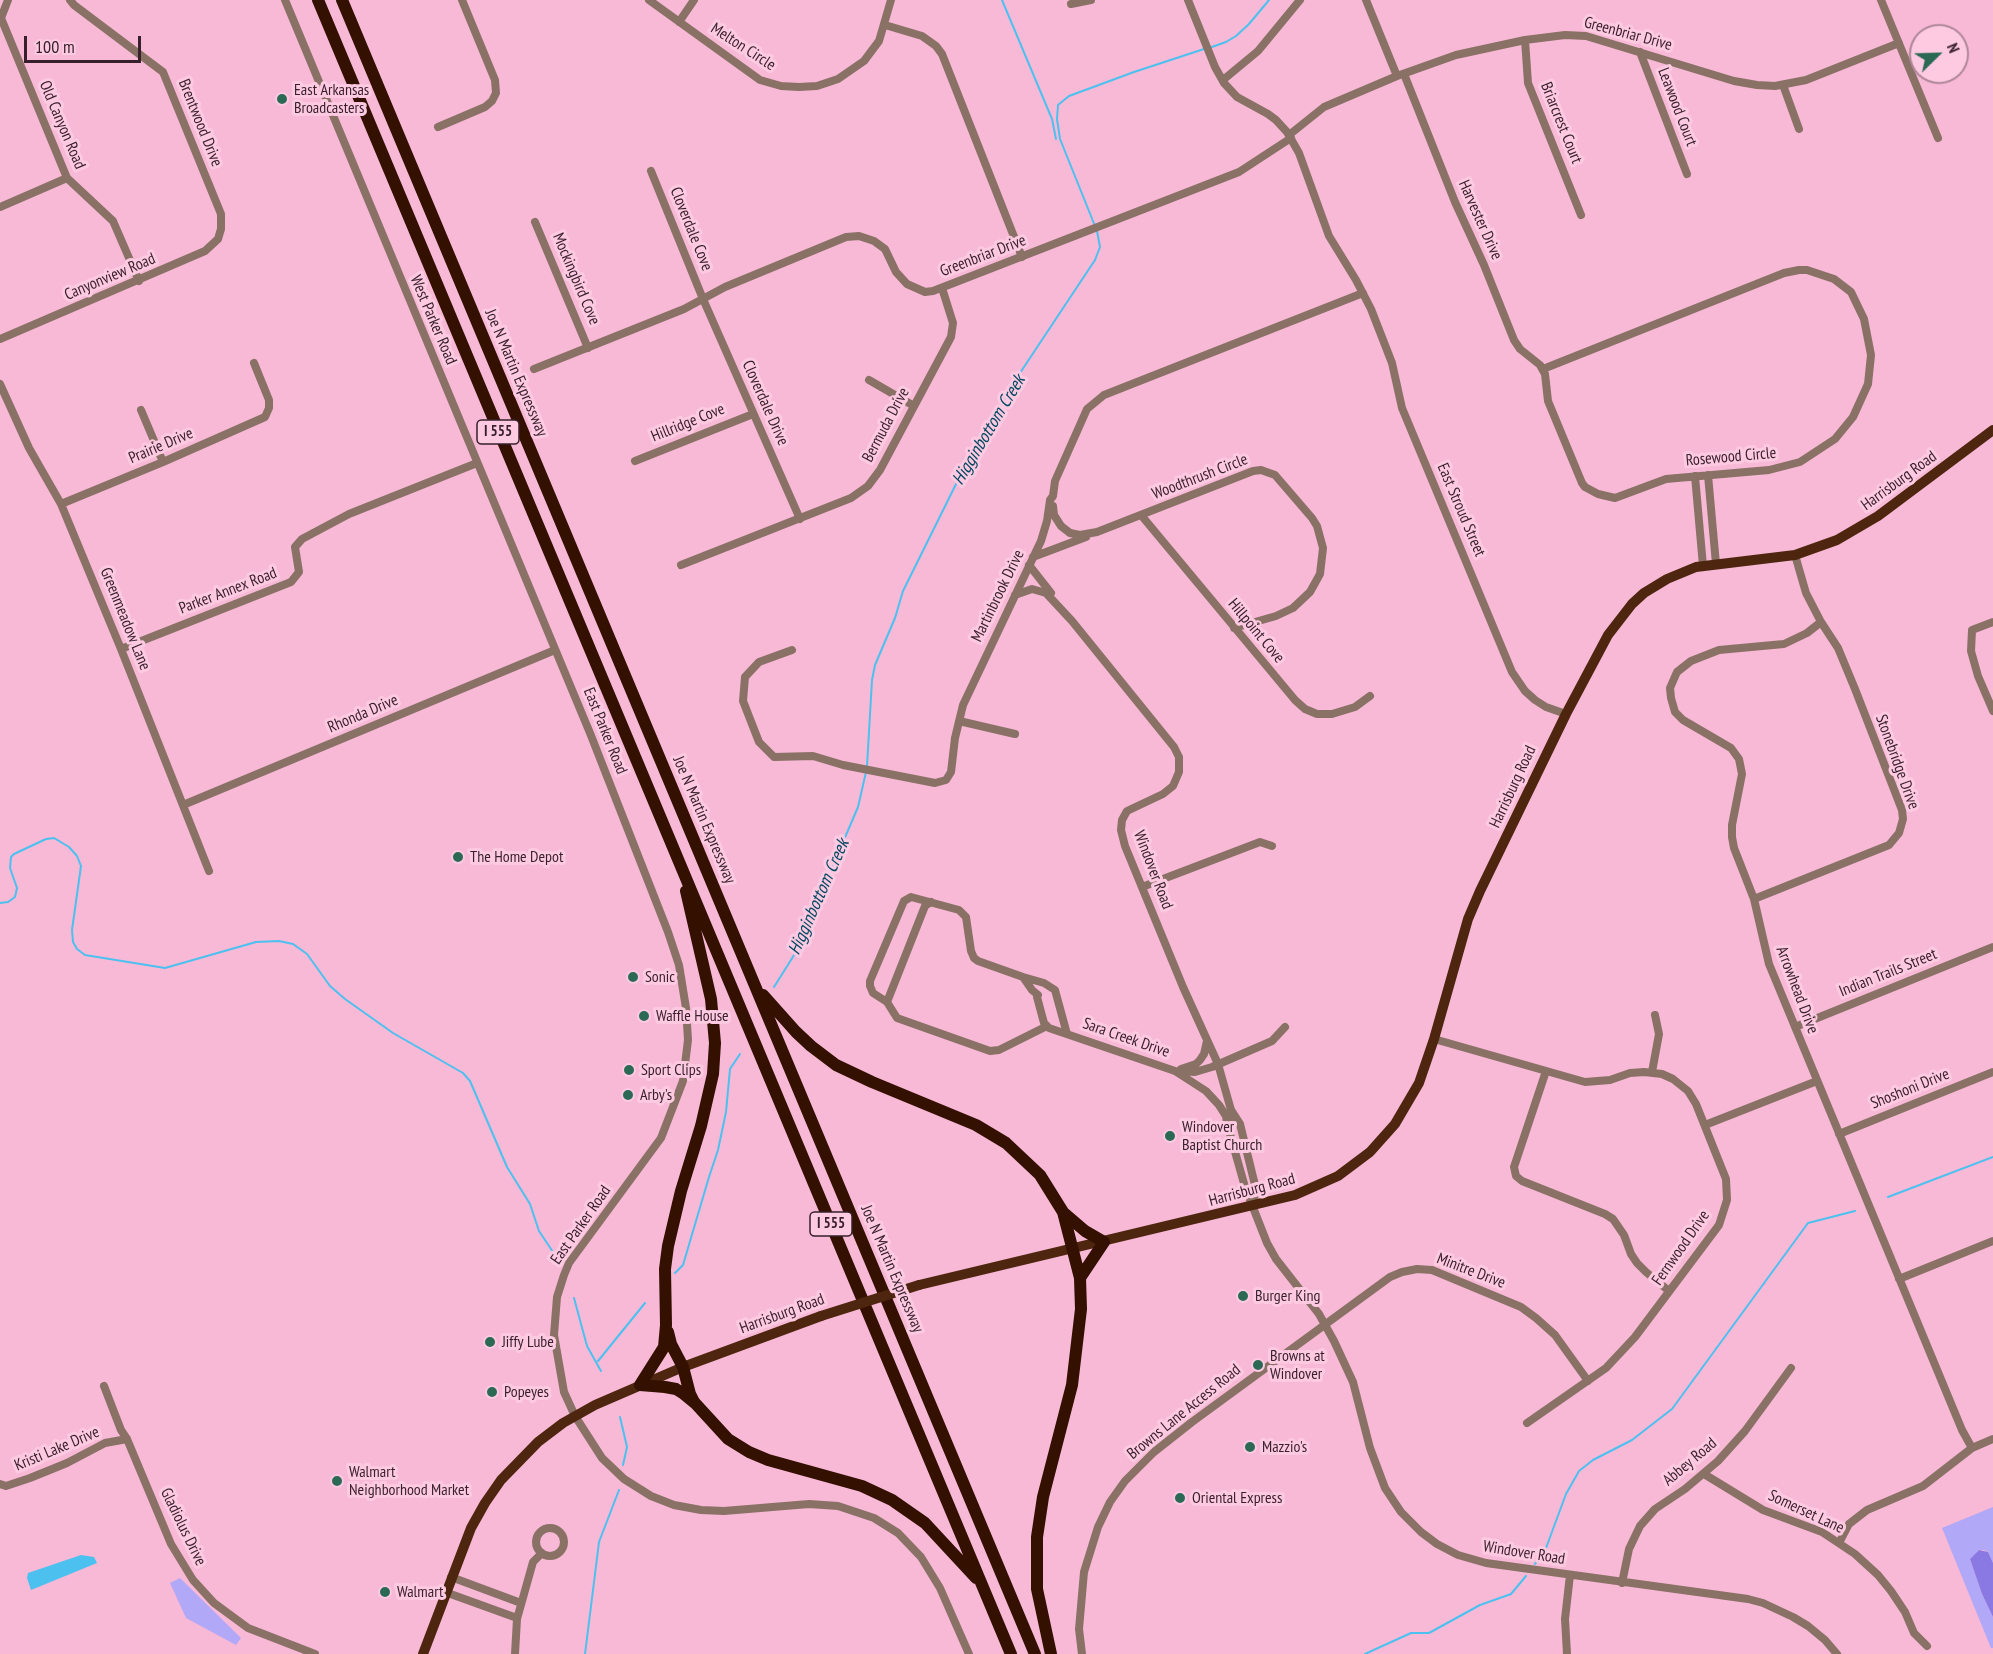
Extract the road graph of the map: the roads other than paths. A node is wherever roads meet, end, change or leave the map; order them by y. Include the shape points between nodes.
1 (8, 0) edge
2 (70, 0) edge
3 (285, 0) edge
4 (318, 0) edge
5 (342, 0) edge
6 (462, 0) edge
7 (648, 0) edge
8 (694, 0) edge
9 (891, 0) edge
10 (1091, 0) edge
11 (1188, 0) edge
12 (1300, 0) edge
13 (1366, 0) edge
14 (1881, 0) edge
15 (1071, 4) dead end
16 (679, 22) junction
17 (885, 25) junction
18 (1525, 40) junction
19 (1899, 43) junction
20 (1640, 52) junction
21 (1401, 75) junction
22 (1223, 81) junction
23 (1783, 85) junction
24 (438, 127) dead end
25 (1799, 129) dead end
26 (1290, 136) junction
27 (1938, 138) dead end
28 (651, 171) dead end
29 (1687, 174) dead end
30 (67, 178) junction
31 (0, 207) edge
32 (1581, 215) dead end
33 (536, 222) dead end
34 (221, 229) joint
35 (1022, 257) junction
36 (139, 281) junction
37 (942, 288) junction
38 (1363, 293) junction
39 (703, 298) junction
40 (0, 339) edge
41 (588, 348) junction
42 (254, 363) dead end
43 (534, 369) dead end
44 (1543, 369) junction
45 (869, 380) dead end
46 (0, 384) edge
47 (914, 406) junction
48 (141, 410) dead end
49 (753, 414) junction
50 (1993, 430) edge
51 (635, 461) dead end
52 (163, 462) junction
53 (477, 463) junction
54 (1708, 475) junction
55 (1695, 476) junction
56 (1053, 496) junction
57 (61, 504) junction
58 (1141, 515) junction
59 (800, 519) junction
60 (1097, 532) junction
61 (1795, 555) junction
62 (1031, 561) junction
63 (1716, 564) junction
64 (681, 566) dead end
65 (1703, 566) junction
66 (1015, 595) junction
67 (1072, 621) junction
68 (1821, 622) junction
69 (1993, 622) edge
70 (1234, 628) junction
71 (121, 649) junction
72 (555, 650) junction
73 (792, 650) dead end
74 (1370, 696) dead end
75 (1993, 711) edge
76 (1566, 714) junction
77 (959, 721) junction
78 (1015, 734) dead end
79 (183, 805) junction
80 (1272, 846) dead end
81 (681, 863) junction
82 (209, 871) dead end
83 (1142, 887) junction
84 (1754, 899) junction
85 (931, 902) junction
86 (1993, 947) edge
87 (1023, 976) junction
88 (1049, 986) junction
89 (757, 987) junction
90 (1038, 995) junction
91 (887, 1002) junction
92 (1655, 1015) dead end
93 (1047, 1026) junction
94 (1285, 1027) dead end
95 (1795, 1027) junction
96 (1067, 1034) junction
97 (1434, 1039) junction
98 (1208, 1041) junction
99 (1218, 1064) junction
100 (1175, 1071) junction
101 (1546, 1071) junction
102 (1652, 1072) junction
103 (1993, 1072) edge
104 (1817, 1081) junction
105 (1231, 1110) junction
106 (1704, 1125) junction
107 (1228, 1127) junction
108 (1839, 1134) junction
109 (1254, 1207) junction
110 (1063, 1212) junction
111 (1104, 1242) junction
112 (1993, 1242) edge
113 (1072, 1250) junction
114 (1080, 1278) junction
115 (1899, 1279) junction
116 (1669, 1291) junction
117 (1324, 1323) junction
118 (666, 1325) junction
119 (683, 1367) junction
120 (1791, 1368) dead end
121 (1588, 1381) junction
122 (640, 1385) junction
123 (104, 1386) dead end
124 (695, 1403) junction
125 (575, 1416) junction
126 (1527, 1423) dead end
127 (127, 1439) junction
128 (1993, 1439) edge
129 (1972, 1448) junction
130 (1704, 1474) junction
131 (0, 1484) edge
132 (1839, 1543) junction
133 (542, 1553) dead end
134 (1570, 1575) junction
135 (451, 1577) junction
136 (1622, 1583) junction
137 (981, 1584) junction
138 (445, 1592) junction
139 (521, 1603) junction
140 (517, 1618) junction
141 (1927, 1646) dead end
142 (315, 1654) edge
143 (423, 1654) edge
144 (515, 1654) edge
145 (969, 1654) edge
146 (1011, 1654) edge
147 (1035, 1654) edge
148 (1051, 1654) edge
149 (1082, 1654) edge
150 (1567, 1654) edge
151 (1837, 1654) edge

1 - 30 street, Old Canyon Road via 1,18
2 - 34 street, Brentwood Drive via 163,72 221,214
3 - 53 street, West Parker Road
4 - 81 highway, I 555
5 - 89 highway, Joe N Martin Expressway / I 555
6 - 24 street via 495,80 496,93 486,107
7 - 16 street, Melton Circle
8 - 16 street
9 - 17 street, Melton Circle
10 - 15 street
11 - 22 street, East Stroud Street
12 - 22 street via 1258,51
13 - 21 street, Harvester Drive
14 - 19 street
16 - 17 street, Melton Circle via 760,80 799,87 827,83 851,72 871,53
17 - 35 street via 930,40 942,54
18 - 20 street, Greenbriar Drive via 1586,36
18 - 21 street, Greenbriar Drive via 1456,55
18 - 32 street, Briarcrest Court via 1528,83
19 - 23 street, Greenbriar Drive via 1806,80
19 - 27 street
20 - 23 street, Greenbriar Drive via 1743,83
20 - 29 street, Leawood Court
21 - 26 street, Greenbriar Drive via 1324,107
21 - 44 street, Harvester Drive via 1514,340
22 - 26 street, East Stroud Street via 1237,96 1268,114
23 - 25 street
26 - 35 street, Greenbriar Drive via 1239,172
26 - 38 street, East Stroud Street via 1329,236
28 - 39 street, Cloverdale Cove
30 - 31 street
30 - 36 street, Old Canyon Road via 113,221
33 - 41 street, Mockingbird Cove
34 - 36 street, Canyonview Road via 218,239 205,251
35 - 37 street, Greenbriar Drive
36 - 40 street, Canyonview Road
37 - 39 street, Greenbriar Drive via 925,292 907,284 885,249 869,238 853,236
37 - 47 street, Bermuda Drive via 953,323 951,337
38 - 56 street, Martinbrook Drive via 1098,399 1082,415 1055,481
38 - 76 street, East Stroud Street via 1392,363 1402,408 1512,672 1535,700
39 - 41 street, Greenbriar Drive
39 - 49 street, Cloverdale Drive
41 - 43 street, Greenbriar Drive
42 - 52 street, Prairie Drive via 269,400 265,417
44 - 54 street, Rosewood Circle via 1784,273 1807,270 1842,284 1851,292 1864,319 1871,355 1868,384 1853,417 1824,447 1793,465
44 - 55 street, Rosewood Circle via 1548,401 1586,487 1615,498 1666,479
45 - 47 street
46 - 57 street, Greenmeadow Lane via 28,448
47 - 59 street, Bermuda Drive via 868,486 851,498
48 - 52 street
49 - 51 street, Hillridge Cove
49 - 59 street, Cloverdale Drive
50 - 61 main road, Harrisburg Road via 1858,529
52 - 57 street, Prairie Drive
53 - 71 street, Parker Annex Road via 349,514 302,539 295,547 299,572 291,582
53 - 72 street, West Parker Road
54 - 55 street, Rosewood Circle
54 - 63 street
55 - 65 street
56 - 60 street, Woodthrush Circle via 1054,515 1061,526 1080,535
56 - 62 street, Martinbrook Drive
57 - 71 street, Greenmeadow Lane
58 - 60 street, Woodthrush Circle
58 - 70 street, Hillpoint Cove
58 - 70 street, Woodthrush Circle via 1261,470 1277,477 1312,518 1323,552 1320,574 1310,592 1289,610
59 - 64 street, Bermuda Drive
60 - 62 street, Woodthrush Circle
61 - 63 main road, Harrisburg Road
61 - 68 street, Stonebridge Drive via 1806,593
62 - 66 street, Martinbrook Drive
62 - 67 street, Windover Road
63 - 65 main road, Harrisburg Road
65 - 76 main road, Harrisburg Road via 1667,579 1632,604 1608,635
66 - 67 street, Windover Road via 1030,589 1044,591
66 - 77 street, Martinbrook Drive via 969,690
67 - 83 street, Windover Road via 1179,757 1179,772 1173,786 1131,807 1122,820 1123,841
68 - 84 street, Stonebridge Drive via 1838,648 1855,689 1902,810 1902,827 1889,845
68 - 84 street, Arrowhead Drive via 1784,644 1719,650 1691,661 1677,672 1670,688 1680,718 1731,748 1739,759 1742,774 1732,837
69 - 75 street via 1972,630 1972,660
70 - 74 street, Hillpoint Cove via 1305,709 1332,714 1355,707
71 - 79 street, Greenmeadow Lane
72 - 79 street, Rhonda Drive
72 - 125 street, East Parker Road via 668,932 680,971 688,1040 682,1081 661,1138 569,1263 557,1297 554,1335 564,1392
73 - 77 street, Martinbrook Drive via 759,662 745,677 743,702 759,742 774,757 813,756 935,783 946,780 951,772
76 - 97 main road, Harrisburg Road via 1472,910
77 - 78 street
79 - 82 street, Greenmeadow Lane
80 - 83 street via 1260,842
81 - 118 highway via 711,999 715,1043 709,1097 681,1191 664,1269
81 - 137 highway, I 555
83 - 98 street, Windover Road
84 - 95 street, Arrowhead Drive via 1769,964
85 - 87 street via 963,913 971,951 978,961
85 - 91 street via 925,906
85 - 91 street via 909,898 900,908 870,986 873,993
86 - 95 street, Indian Trails Street
87 - 88 street
87 - 90 street
88 - 90 street
88 - 96 street via 1057,995
89 - 110 highway via 796,1032 836,1065 976,1125 1006,1143 1040,1175
89 - 147 highway, Joe N Martin Expressway / I 555
90 - 93 street
91 - 93 street via 899,1020 990,1051
92 - 102 street via 1659,1034
93 - 96 street, Sara Creek Drive
94 - 99 street, Sara Creek Drive via 1272,1041
95 - 104 street, Arrowhead Drive
96 - 100 street, Sara Creek Drive
97 - 101 street
97 - 109 main road, Harrisburg Road via 1406,1107 1370,1152 1323,1183 1295,1196
98 - 99 street, Windover Road
98 - 100 street, Sara Creek Drive via 1196,1064
99 - 100 street, Sara Creek Drive via 1195,1072
99 - 105 street, Windover Road
100 - 107 street, Sara Creek Drive via 1206,1091 1222,1111
101 - 102 street via 1585,1082
101 - 116 street via 1514,1167 1516,1176 1613,1220 1637,1263
102 - 106 street, Fernwood Drive via 1673,1079 1688,1091
103 - 108 street, Shoshoni Drive
104 - 106 street
104 - 108 street, Arrowhead Drive
105 - 107 street, Windover Road
105 - 109 street, Windover Road via 1239,1124 1255,1185
106 - 116 street, Fernwood Drive via 1726,1179 1727,1200 1719,1225
107 - 109 street, Windover Road
108 - 115 street, Arrowhead Drive
109 - 111 main road, Harrisburg Road
109 - 117 street, Windover Road via 1276,1259
110 - 111 highway
110 - 113 highway
111 - 113 main road, Harrisburg Road
111 - 114 highway
112 - 115 street
113 - 114 highway
113 - 119 main road, Harrisburg Road, bridge via 919,1285
114 - 148 highway via 1081,1309 1071,1385 1037,1537 1037,1589
115 - 129 street, Arrowhead Drive
116 - 121 street, Fernwood Drive via 1622,1354
117 - 121 street, Minitre Drive via 1390,1277 1417,1269 1432,1270 1521,1307 1555,1335
117 - 134 street, Windover Road via 1353,1382 1385,1488 1407,1519 1437,1544 1471,1560
117 - 149 street, Browns Lane Access Road via 1154,1452 1125,1481 1098,1527 1084,1572 1079,1629
118 - 119 highway
118 - 122 highway via 664,1347
119 - 122 main road, Harrisburg Road
119 - 124 highway
120 - 130 street, Abbey Road via 1736,1441
121 - 126 street, Fernwood Drive
122 - 124 highway via 676,1389
122 - 125 main road, Harrisburg Road
123 - 127 street, Gladiolus Drive
124 - 137 highway via 728,1438 749,1452 862,1486 892,1500 925,1523
125 - 135 main road, Harrisburg Road via 538,1442 501,1480 471,1528
125 - 145 street, East Parker Road via 602,1458 624,1479 674,1505 701,1510 838,1506 874,1518 898,1533 921,1557 940,1588
127 - 131 street, Kristi Lake Drive via 105,1443 30,1478 6,1486
127 - 142 street, Gladiolus Drive via 171,1544 201,1590 248,1628
128 - 129 street
129 - 132 street via 1923,1486 1854,1519
130 - 132 street, Somerset Lane via 1763,1510 1822,1532
130 - 136 street, Abbey Road via 1655,1509 1640,1526 1629,1549
132 - 141 street, Somerset Lane via 1878,1575 1898,1601 1917,1638
133 - 139 street via 533,1562
134 - 136 street, Windover Road
134 - 150 street via 1565,1626
135 - 138 main road, Harrisburg Road
135 - 139 street
136 - 151 street, Windover Road via 1763,1603 1808,1626
137 - 146 highway, I 555
138 - 140 street
138 - 143 main road, Harrisburg Road
139 - 140 street
140 - 144 street

